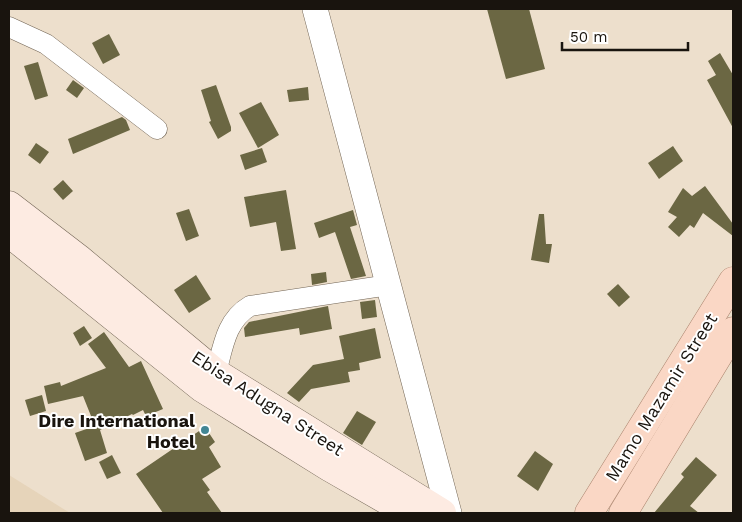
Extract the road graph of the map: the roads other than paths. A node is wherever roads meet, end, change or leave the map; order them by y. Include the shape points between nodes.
1 (315, 9) edge
2 (9, 27) edge
3 (157, 129) dead end
4 (9, 205) edge
5 (9, 233) edge
6 (733, 281) edge
7 (389, 286) junction
8 (733, 332) edge
9 (216, 373) junction
10 (409, 513) edge
11 (442, 513) edge
12 (449, 513) edge
13 (589, 513) edge
14 (623, 513) edge

1 - 7 street
2 - 3 street via 46,44
4 - 9 main road, Ebisa Adugna Street
5 - 10 main road, Ebisa Adugna Street via 202,388
6 - 13 main road, Mamo Mazamir Street
7 - 9 street via 250,306 238,313 229,326
7 - 12 street
8 - 14 main road, Mamo Mazamir Street
9 - 11 main road, Ebisa Adugna Street

